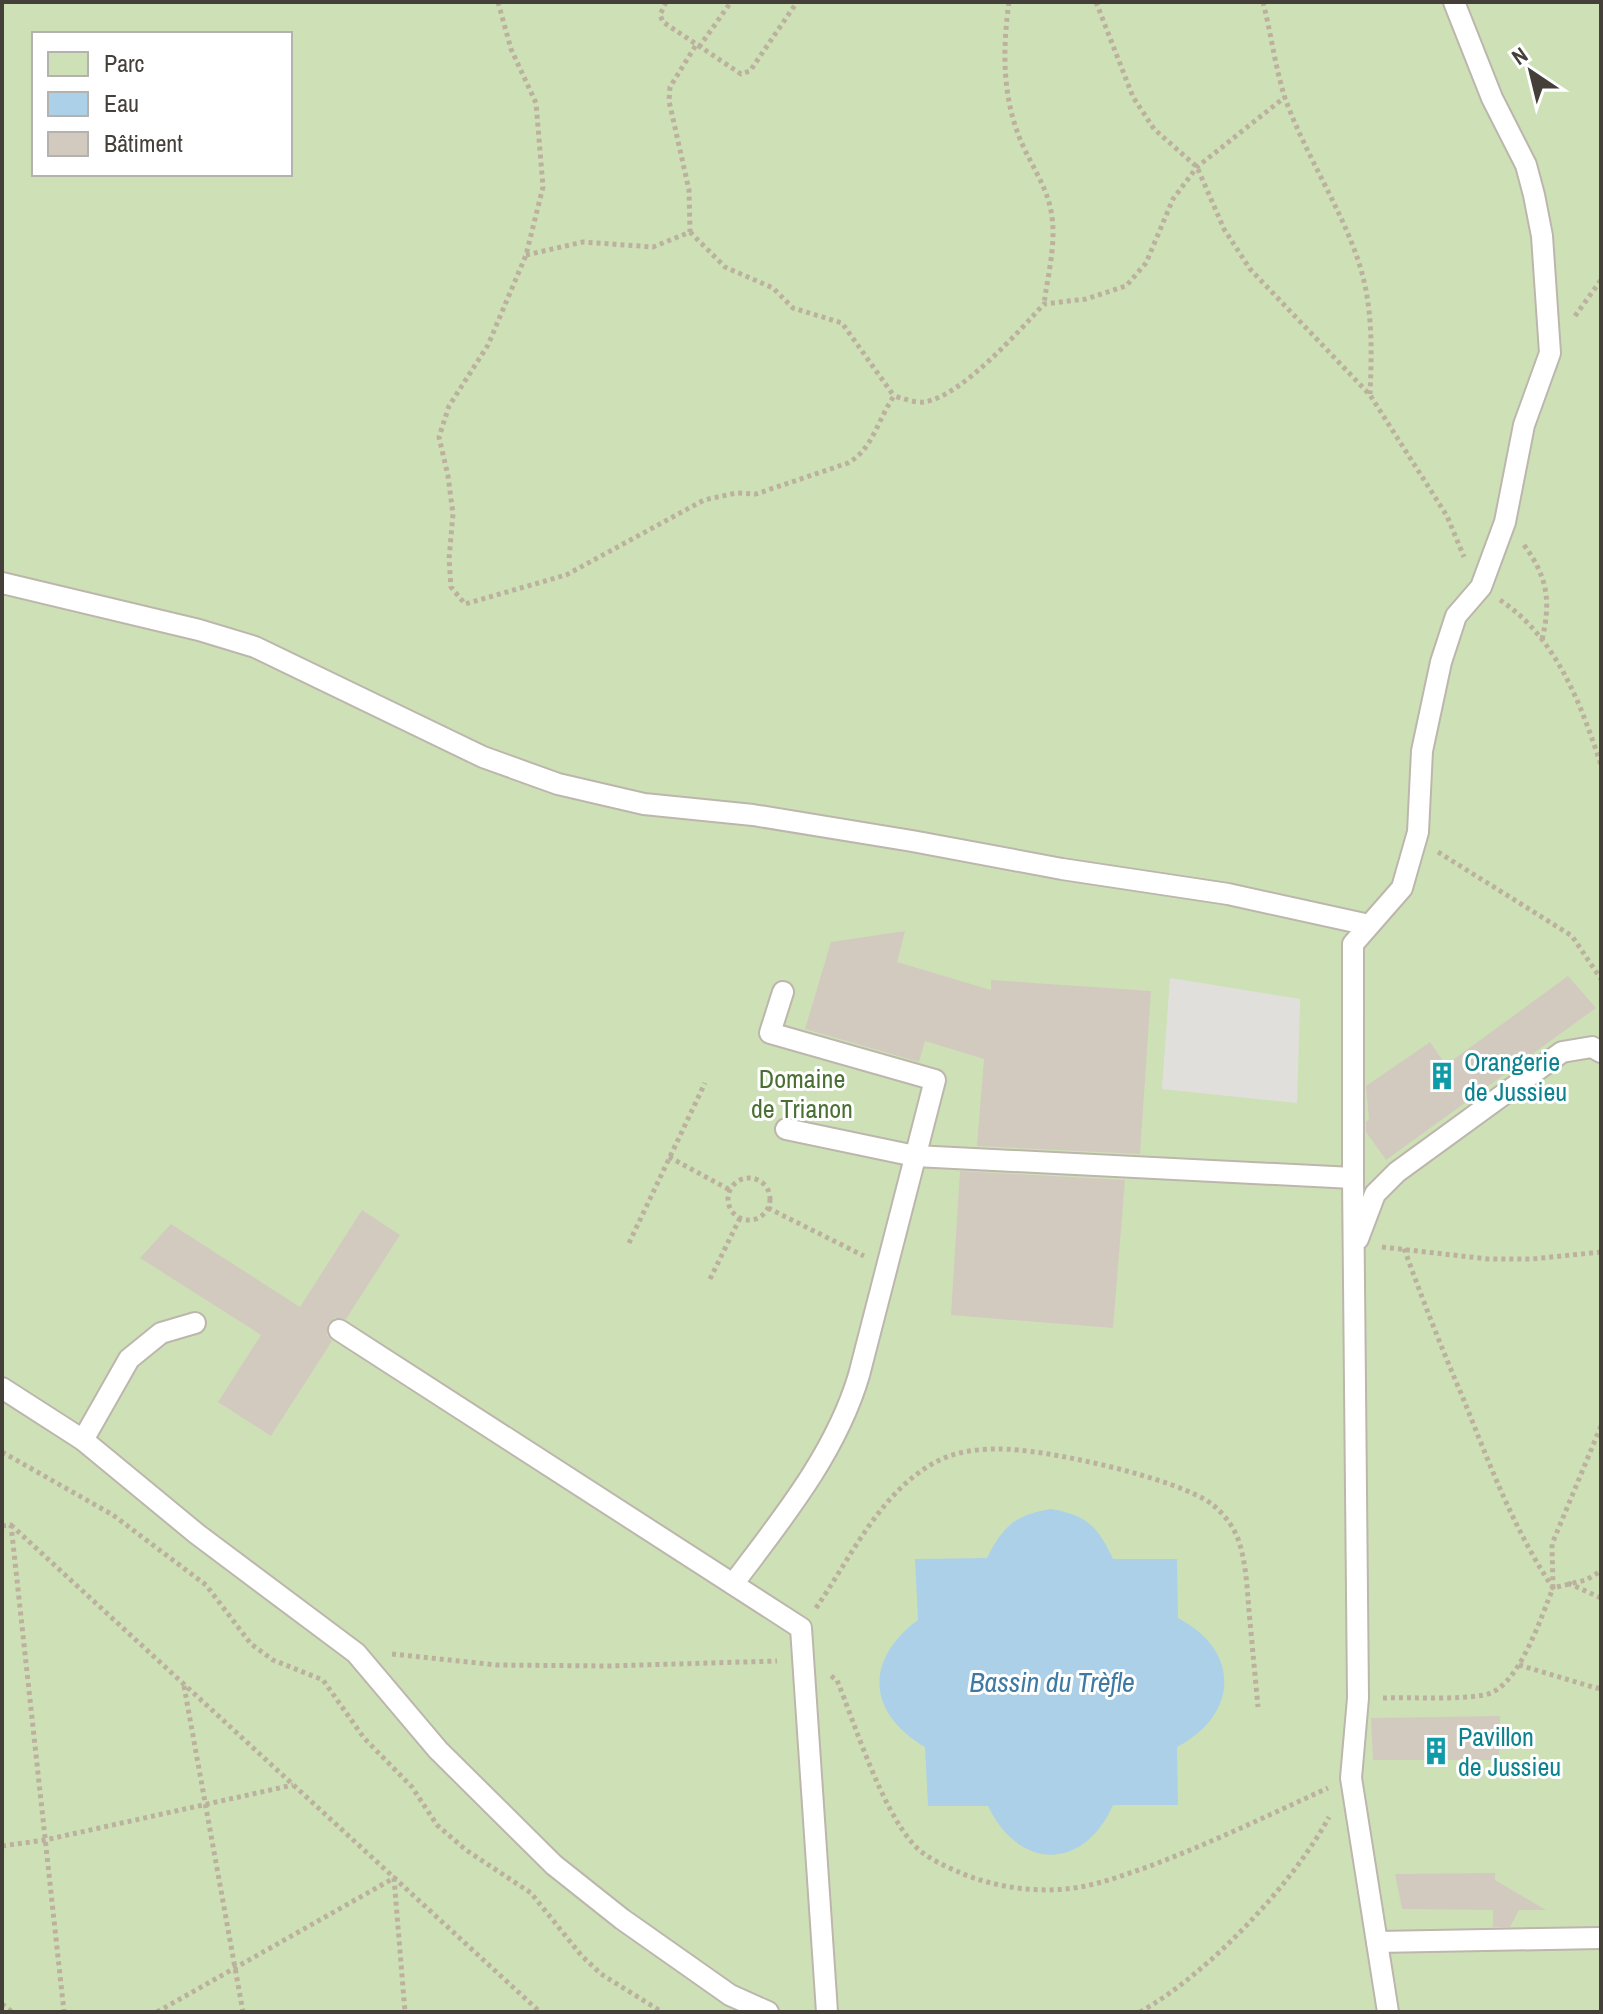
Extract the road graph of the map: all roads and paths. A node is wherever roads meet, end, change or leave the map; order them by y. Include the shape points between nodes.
1 (498, 2) edge
2 (666, 2) edge
3 (731, 2) edge
4 (797, 2) edge
5 (1009, 2) edge
6 (1096, 2) edge
7 (1263, 2) edge
8 (1454, 2) edge
9 (698, 46) junction
10 (1285, 97) junction
11 (1197, 167) junction
12 (690, 232) junction
13 (526, 255) junction
14 (1044, 304) junction
15 (1370, 395) junction
16 (894, 396) junction
17 (1505, 522) junction
18 (2, 583) edge
19 (1481, 587) junction
20 (1542, 641) junction
21 (1601, 765) edge
22 (1415, 842) junction
23 (1369, 925) junction
24 (1601, 979) edge
25 (783, 992) dead end
26 (1601, 1052) edge
27 (705, 1083) dead end
28 (786, 1129) dead end
29 (915, 1156) junction
30 (669, 1157) junction
31 (1353, 1178) junction
32 (730, 1190) junction
33 (768, 1208) junction
34 (740, 1218) junction
35 (629, 1243) dead end
36 (1404, 1248) junction
37 (1353, 1251) junction
38 (1601, 1252) edge
39 (886, 1267) junction
40 (710, 1279) dead end
41 (195, 1323) dead end
42 (339, 1330) dead end
43 (2, 1388) edge
44 (1601, 1426) edge
45 (83, 1440) junction
46 (2, 1452) edge
47 (11, 1525) junction
48 (2, 1526) edge
49 (1601, 1571) edge
50 (1567, 1583) junction
51 (733, 1584) junction
52 (1553, 1588) junction
53 (1601, 1598) edge
54 (801, 1628) junction
55 (356, 1653) junction
56 (803, 1661) junction
57 (1519, 1665) junction
58 (184, 1685) junction
59 (1599, 1689) edge
60 (1358, 1698) junction
61 (1258, 1707) dead end
62 (1351, 1778) junction
63 (293, 1785) junction
64 (204, 1803) junction
65 (45, 1840) junction
66 (2, 1846) edge
67 (394, 1878) junction
68 (1601, 1938) edge
69 (1377, 1942) junction
70 (235, 1967) junction
71 (2, 2004) edge
72 (12, 2012) edge
73 (64, 2012) edge
74 (157, 2012) edge
75 (243, 2012) edge
76 (405, 2012) edge
77 (540, 2012) edge
78 (662, 2012) edge
79 (768, 2012) edge
80 (827, 2012) edge
81 (1140, 2012) edge
82 (1388, 2012) edge

1 - 13 path via 511,49 536,103 541,143 543,187
2 - 9 path via 660,19
3 - 9 path
4 - 9 path via 750,71 736,72
5 - 14 path via 1004,60 1008,97 1051,209
6 - 11 path via 1133,97 1154,129
7 - 10 path
8 - 17 lane via 1492,98 1526,165 1542,236 1550,353 1524,425
9 - 12 path via 670,87 669,101 689,190
10 - 11 path
10 - 15 path via 1359,263 1372,333
11 - 14 path via 1173,199 1146,263 1126,286 1086,299
11 - 15 path via 1224,229 1250,269
12 - 13 path via 653,247 583,242
12 - 16 path via 725,267 773,288 793,308 842,323
13 - 16 path via 488,345 449,406 439,437 453,514 451,587 465,604 566,575 704,500 756,494 848,463 873,437
14 - 16 path via 1007,345 953,390 924,402
15 - 19 path via 1447,516 1466,565
17 - 19 lane
17 - 20 path via 1540,566 1547,619
18 - 23 lane via 255,647 483,757 558,784 644,804 753,815 1228,894
19 - 20 path via 1521,615
19 - 22 lane via 1456,616 1441,662 1422,751
20 - 21 path via 1565,673
22 - 23 lane via 1402,888
22 - 24 path via 1443,854 1572,936
23 - 31 lane via 1353,944
25 - 29 lane via 770,1033 935,1080
26 - 37 lane via 1592,1047 1562,1052 1397,1172 1375,1194
27 - 30 path
28 - 29 lane
29 - 31 lane
29 - 39 lane
30 - 32 path
30 - 35 path
31 - 37 lane
32 - 33 path via 739,1181 758,1180 768,1189
32 - 34 path via 731,1209
33 - 34 path via 754,1220
33 - 39 path
34 - 40 path
36 - 37 path
36 - 38 path via 1488,1259
36 - 52 path via 1496,1480
37 - 60 lane
39 - 51 lane via 841,1426
41 - 45 lane via 161,1333 129,1359
42 - 51 lane
43 - 45 lane
44 - 52 path via 1552,1544
45 - 55 lane
46 - 78 path via 113,1515 206,1585 251,1644 273,1660 323,1680 437,1825 531,1893 601,1974
47 - 48 path
47 - 58 path
47 - 65 path
49 - 50 path
50 - 52 path
50 - 53 path
51 - 54 lane
52 - 57 path
54 - 56 lane
54 - 61 path via 886,1503 921,1472 972,1450 1001,1448 1056,1456 1154,1479 1211,1504 1225,1517 1238,1539 1247,1579
55 - 56 path via 497,1665
55 - 79 lane via 438,1750 554,1865 730,1995
56 - 62 path via 837,1680 867,1759 915,1846 941,1865 1003,1885 1080,1887 1130,1873 1197,1849
56 - 80 lane
57 - 59 path
57 - 60 path via 1487,1695
58 - 63 path
58 - 64 path
60 - 62 lane
62 - 69 lane
62 - 81 path via 1319,1836 1253,1918 1191,1977
63 - 64 path
63 - 67 path
64 - 65 path
64 - 70 path
65 - 66 path
65 - 73 path
67 - 70 path
67 - 76 path
67 - 77 path
68 - 69 lane
69 - 82 lane
70 - 74 path
70 - 75 path
71 - 72 path

